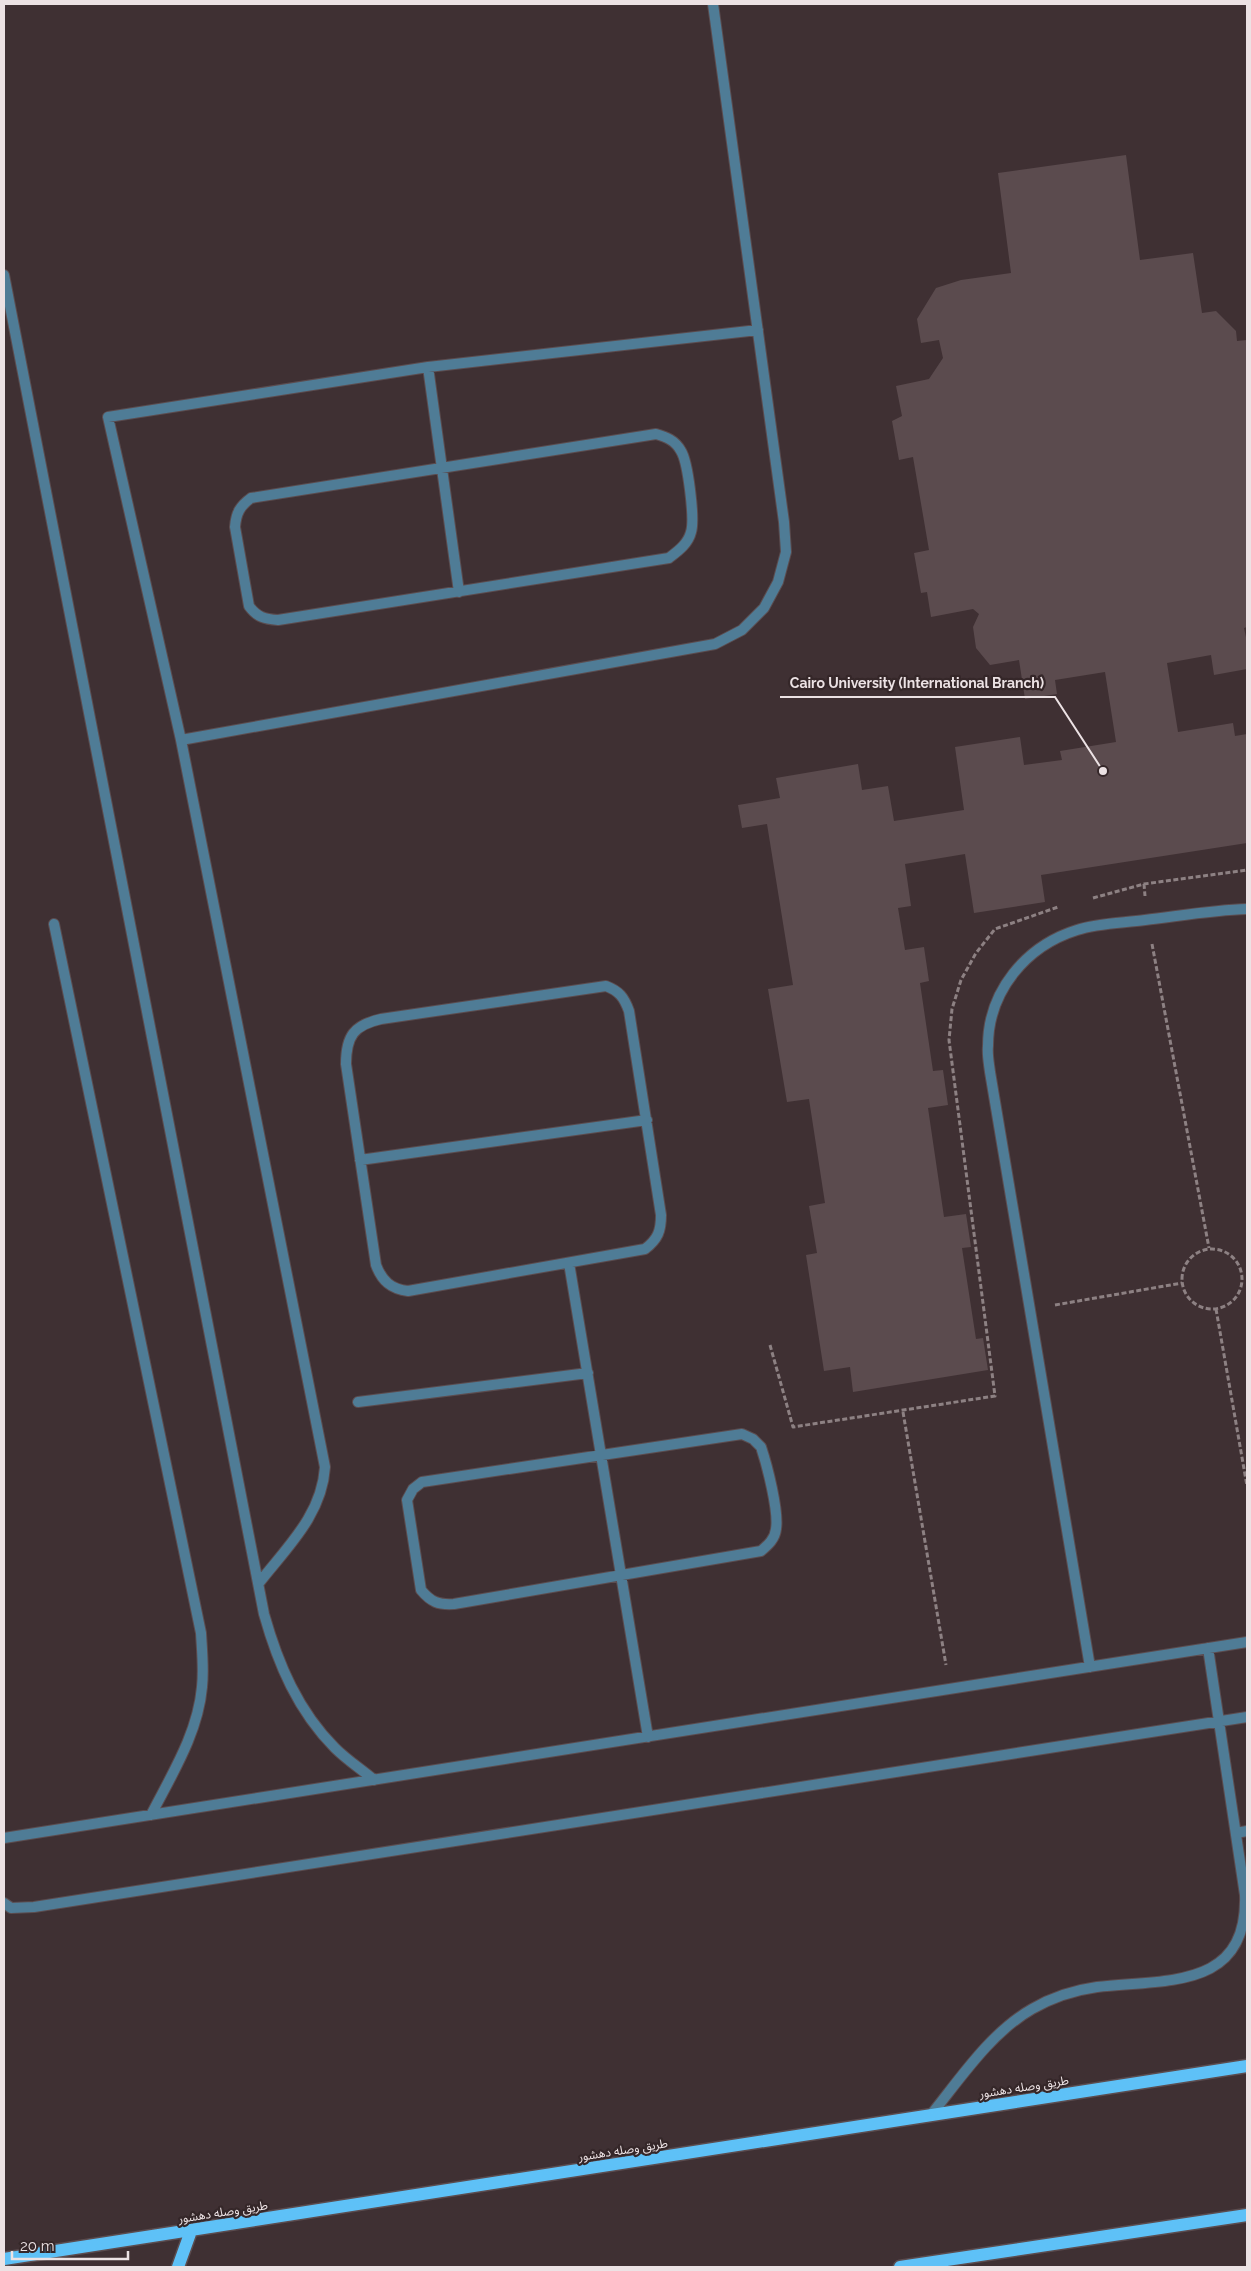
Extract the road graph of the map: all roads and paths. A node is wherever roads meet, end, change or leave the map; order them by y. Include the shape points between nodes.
1 (713, 4) edge
2 (4, 275) edge
3 (758, 330) junction
4 (428, 367) junction
5 (442, 468) junction
6 (459, 592) junction
7 (181, 740) junction
8 (1144, 884) dead end
9 (1247, 909) edge
10 (1148, 920) junction
11 (54, 924) dead end
12 (647, 1120) junction
13 (360, 1160) junction
14 (1209, 1248) junction
15 (570, 1263) junction
16 (1245, 1277) edge
17 (1182, 1283) junction
18 (1031, 1309) junction
19 (1216, 1310) junction
20 (588, 1373) junction
21 (358, 1402) dead end
22 (903, 1412) dead end
23 (602, 1455) junction
24 (1247, 1486) edge
25 (621, 1576) junction
26 (259, 1583) junction
27 (1247, 1642) edge
28 (1208, 1648) junction
29 (1090, 1667) junction
30 (950, 1689) junction
31 (1247, 1717) edge
32 (1219, 1721) junction
33 (648, 1737) junction
34 (374, 1780) junction
35 (151, 1815) junction
36 (1247, 1831) edge
37 (1236, 1833) junction
38 (4, 1838) edge
39 (4, 1903) edge
40 (1247, 2066) edge
41 (930, 2116) junction
42 (1247, 2215) edge
43 (191, 2232) junction
44 (4, 2259) edge
45 (178, 2267) edge
46 (900, 2267) edge

1 - 3 lane
2 - 26 lane
3 - 4 lane
3 - 7 lane via 786,552 778,582 764,608 742,630 715,644 685,650
4 - 5 lane
4 - 7 lane via 108,417
5 - 6 lane
5 - 6 lane via 251,498 236,516 236,527 249,606 256,615 266,619 278,620
5 - 6 lane via 656,434 671,439 681,451 693,514 691,532 683,547 669,558
7 - 26 lane via 325,1467 319,1502
8 - 10 path
9 - 10 lane
10 - 14 path
10 - 18 lane via 1079,929 1032,953 1000,994 991,1020 990,1072
11 - 35 lane via 203,1660 196,1718 186,1747
12 - 13 lane
12 - 13 lane via 625,999 617,990 606,986 593,987 366,1022 353,1033 346,1047
12 - 15 lane via 661,1215 661,1229 656,1241 645,1249
13 - 15 lane via 376,1265 380,1276 397,1290 408,1292
14 - 16 path via 1232,1255
14 - 17 path via 1188,1260
15 - 20 lane
16 - 19 path via 1236,1299
17 - 18 path
17 - 19 path via 1185,1294 1193,1303 1204,1309
18 - 29 lane
19 - 24 path
20 - 21 lane
20 - 23 lane
22 - 30 path
23 - 25 lane
23 - 25 lane via 742,1434 761,1447 776,1516 776,1530 771,1542 760,1551
23 - 25 lane via 422,1482 407,1500 418,1578 421,1590 430,1600 441,1605
25 - 33 lane
26 - 34 lane via 272,1644 298,1700 336,1749
27 - 28 lane
28 - 29 lane
28 - 32 lane
29 - 30 lane
30 - 33 lane
31 - 32 lane
32 - 37 lane
32 - 39 lane via 34,1907 11,1908
33 - 34 lane
34 - 35 lane
35 - 38 lane
36 - 37 lane
37 - 41 lane via 1245,1914 1241,1933 1232,1950 1218,1963 1202,1974 1094,1988 1032,2009 1005,2028
40 - 41 main road, طريق وصله دهشور
41 - 43 main road, طريق وصله دهشور
42 - 46 main road
43 - 44 main road, طريق وصله دهشور
43 - 45 main road

